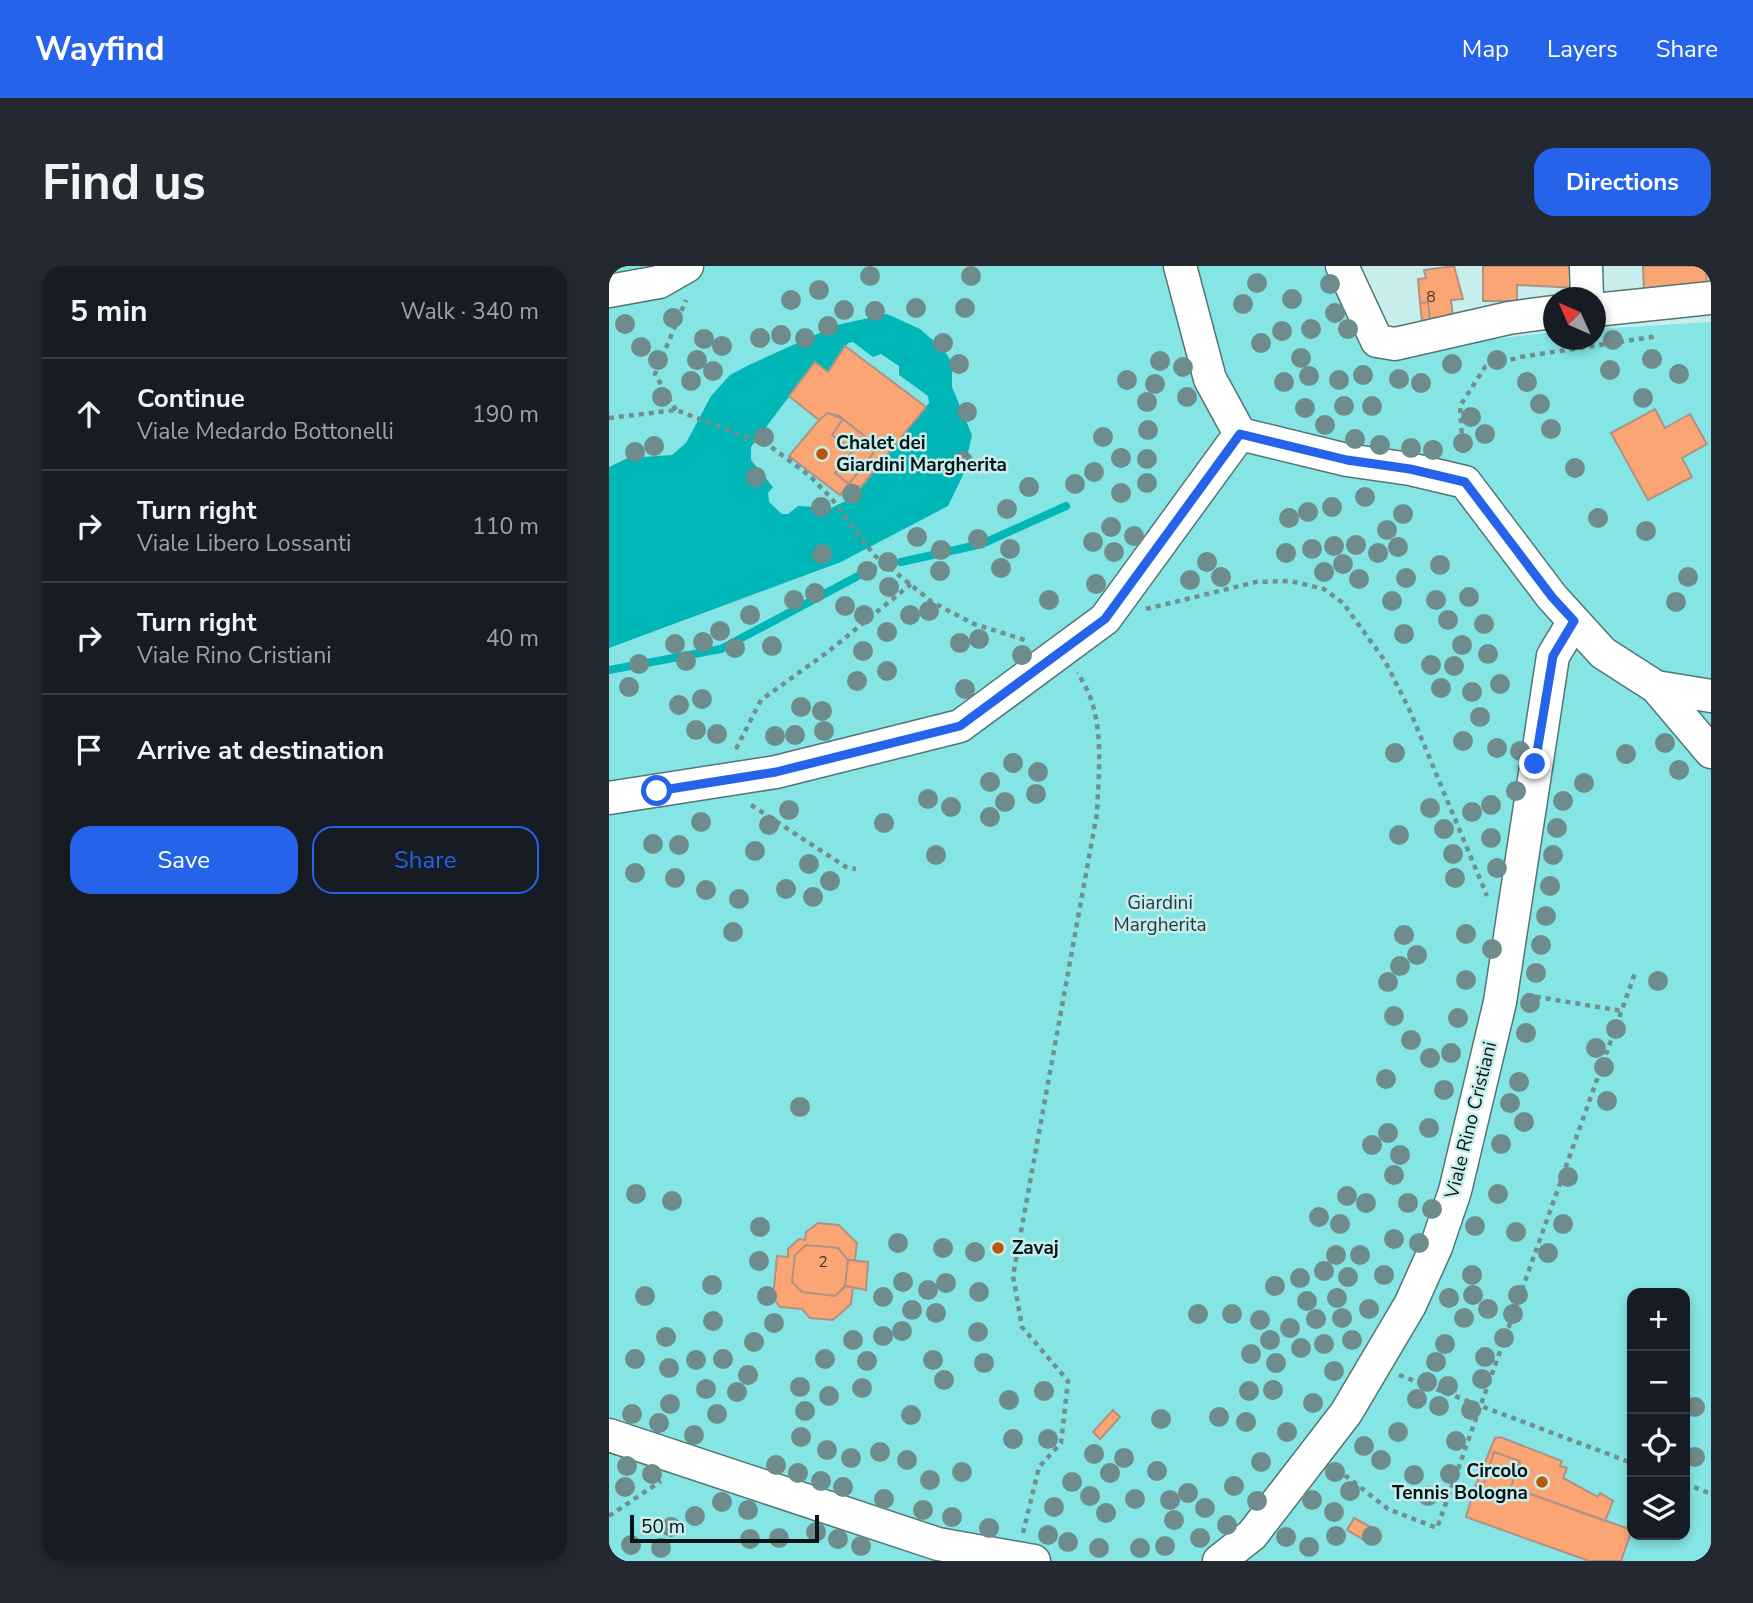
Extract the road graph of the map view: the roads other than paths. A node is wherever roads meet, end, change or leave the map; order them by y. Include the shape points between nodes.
1 (1180, 266) edge
2 (1342, 266) edge
3 (1586, 266) edge
4 (650, 274) edge
5 (689, 278) edge
6 (1587, 287) edge
7 (609, 291) edge
8 (1711, 299) edge
9 (1606, 309) edge
10 (1543, 313) edge
11 (1240, 434) junction
12 (1574, 621) junction
13 (1656, 687) junction
14 (1711, 696) edge
15 (1711, 752) edge
16 (609, 798) edge
17 (609, 1435) edge
18 (1025, 1559) edge
19 (1221, 1560) edge

1 - 11 street via 1209,379
2 - 10 street via 1377,341 1395,344
3 - 6 street
4 - 5 street
4 - 7 street
8 - 9 street
11 - 12 street via 1465,482
11 - 16 street via 1105,619 960,726 776,772 731,766
12 - 13 street via 1603,653
12 - 19 street, Viale Rino Cristiani via 1553,656 1501,991 1455,1191 1431,1258 1380,1358 1317,1454 1252,1535
13 - 14 street
13 - 15 street
17 - 18 street via 938,1544

